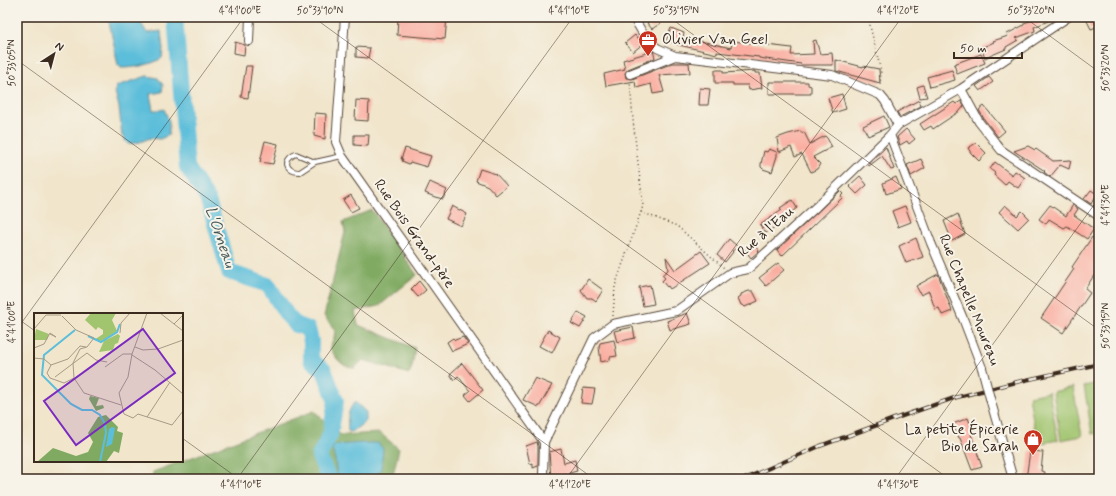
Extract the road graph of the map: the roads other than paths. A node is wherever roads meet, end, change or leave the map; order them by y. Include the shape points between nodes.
1 (250, 17) edge
2 (345, 17) edge
3 (634, 17) edge
4 (1068, 17) edge
5 (249, 41) dead end
6 (676, 56) junction
7 (630, 74) road end
8 (961, 89) junction
9 (898, 125) junction
10 (890, 135) junction
11 (342, 156) junction
12 (315, 162) junction
13 (1099, 216) edge
14 (544, 442) junction
15 (541, 479) edge
16 (1013, 479) edge

1 - 5 street
2 - 11 street, Rue Bois Grand-père via 336,142
3 - 6 street via 644,35 657,48
4 - 8 street
6 - 7 street
6 - 9 street via 832,75 880,95
8 - 9 street
8 - 13 street via 979,122 1000,150
9 - 10 street, Rue à l'Eau
10 - 14 street, Rue à l'Eau via 748,269 730,273 676,311 613,324 594,338
10 - 16 street, Rue Chapelle Moureau, bridge via 982,368
11 - 12 lane
11 - 14 street, Rue Bois Grand-père
12 - 12 lane via 296,154 287,161 287,166 290,170 300,172
14 - 15 street, Rue à l'Eau

